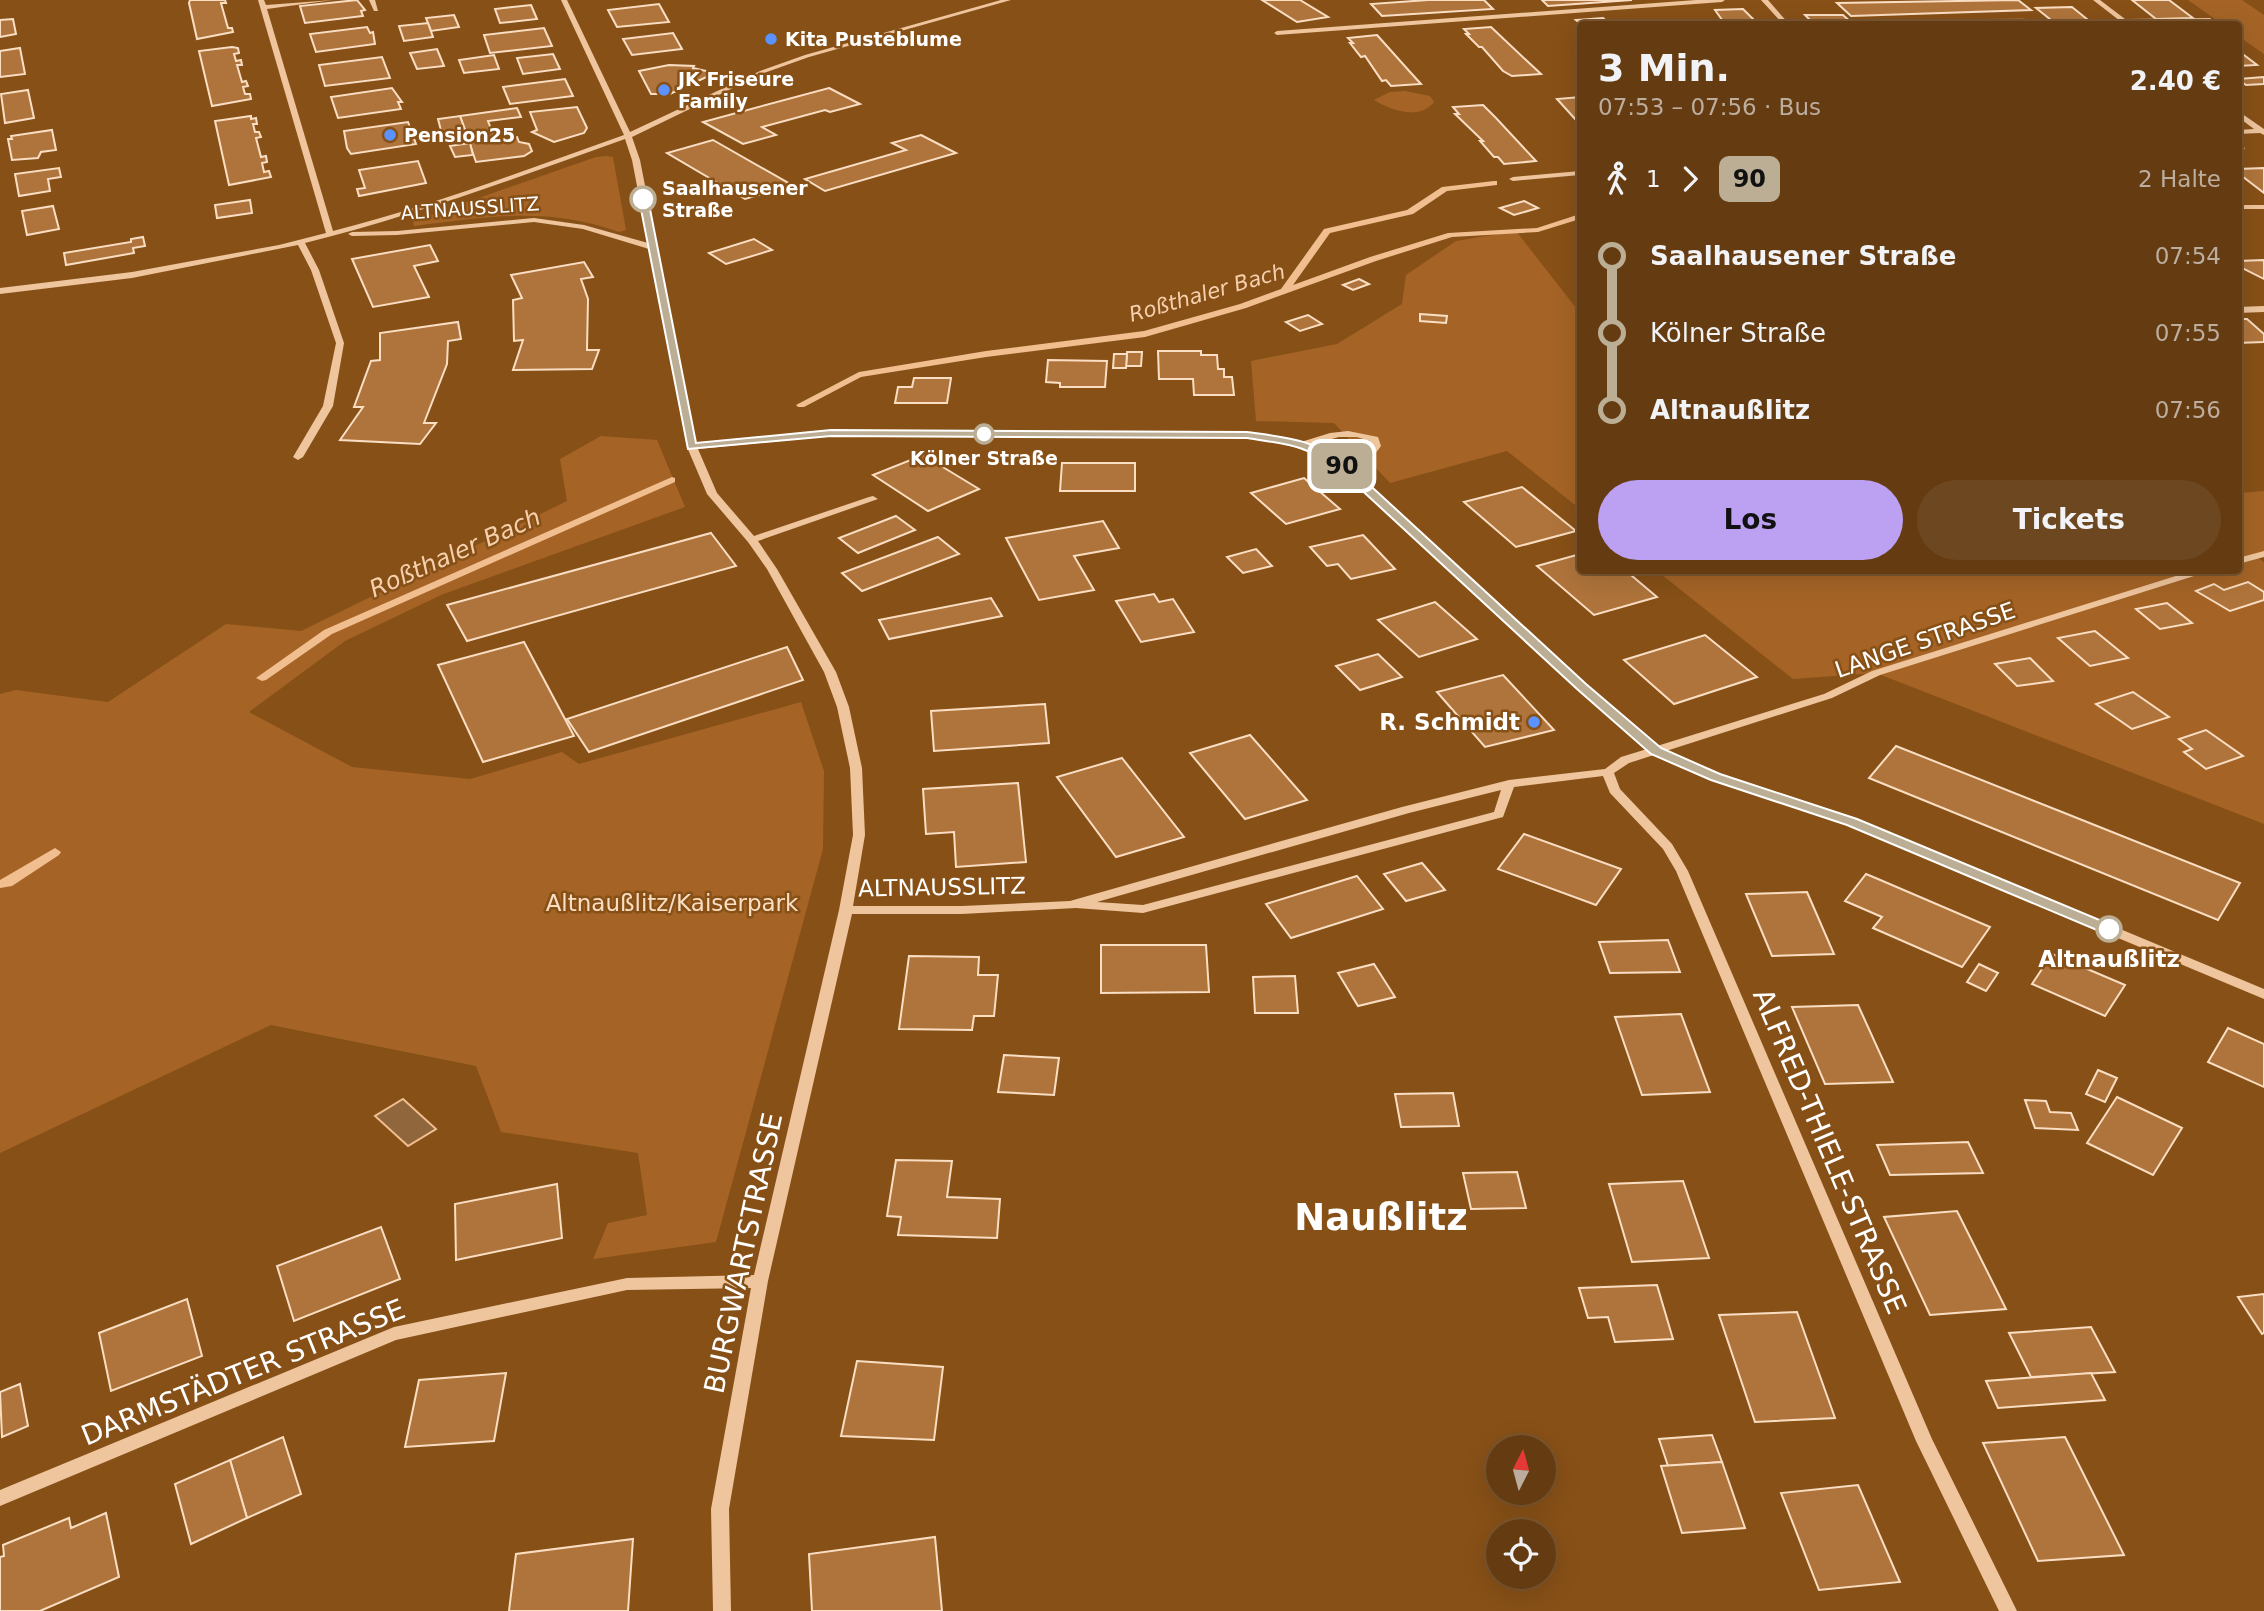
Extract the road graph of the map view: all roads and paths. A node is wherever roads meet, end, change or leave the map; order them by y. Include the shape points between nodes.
1 (330, 0) edge
2 (372, 0) edge
3 (564, 0) edge
4 (1008, 0) edge
5 (1721, 0) edge
6 (1763, 0) edge
7 (2096, 0) edge
8 (997, 1) edge
9 (262, 4) edge
10 (376, 10) dead end
11 (2210, 20) dead end
12 (1783, 21) edge
13 (2122, 21) edge
14 (2182, 21) edge
15 (1277, 33) dead end
16 (2242, 116) edge
17 (2242, 132) edge
18 (2263, 132) edge
19 (628, 136) junction
20 (1577, 173) edge
21 (1513, 179) dead end
22 (2264, 206) edge
23 (2242, 207) edge
24 (330, 234) junction
25 (300, 241) junction
26 (652, 247) junction
27 (0, 291) edge
28 (2264, 309) edge
29 (2242, 310) edge
30 (1304, 444) junction
31 (692, 447) junction
32 (298, 457) dead end
33 (1345, 468) junction
34 (873, 499) dead end
35 (752, 540) junction
36 (2264, 554) edge
37 (2242, 560) edge
38 (2195, 574) edge
39 (1656, 751) junction
40 (1608, 772) junction
41 (1510, 784) junction
42 (1070, 905) junction
43 (846, 910) junction
44 (2264, 994) edge
45 (760, 1281) junction
46 (0, 1498) edge
47 (722, 1611) edge
48 (2008, 1611) edge

1 - 9 street
2 - 10 street
3 - 19 street
4 - 8 street
5 - 15 street
6 - 12 street
7 - 13 street
8 - 19 street via 761,72
9 - 24 street
11 - 14 street
16 - 18 street
17 - 18 street
19 - 24 street via 453,198
19 - 26 street, ALTNAUSSLITZ
20 - 21 street
22 - 23 street
24 - 25 street
24 - 26 street, ALTNAUSSLITZ via 397,233 534,220 584,227
25 - 27 street via 132,275
25 - 32 street via 340,343 328,406
26 - 31 street, ALTNAUSSLITZ
28 - 29 street
30 - 31 street via 1247,435 831,433
30 - 33 street
30 - 33 street via 1339,433 1374,439 1376,446 1369,456
31 - 35 street, ALTNAUSSLITZ via 712,494
33 - 39 street
34 - 35 street
35 - 43 street, ALTNAUSSLITZ via 798,613 843,707 856,768 859,835
36 - 37 street
38 - 39 street, LANGE STRASSE via 1876,673 1828,696
39 - 40 street via 1625,760
39 - 44 street via 1716,777 1852,822
40 - 41 street, ALTNAUSSLITZ
40 - 48 street, ALFRED-THIELE-STRASSE via 1614,790 1668,847 1682,871 1924,1441
41 - 42 street, ALTNAUSSLITZ
41 - 42 street via 1499,814 1143,909
42 - 43 street, ALTNAUSSLITZ
43 - 45 street, BURGWARTSTRASSE
45 - 46 street, DARMSTÄDTER STRASSE via 627,1284 394,1334
45 - 47 street, BURGWARTSTRASSE via 720,1509

